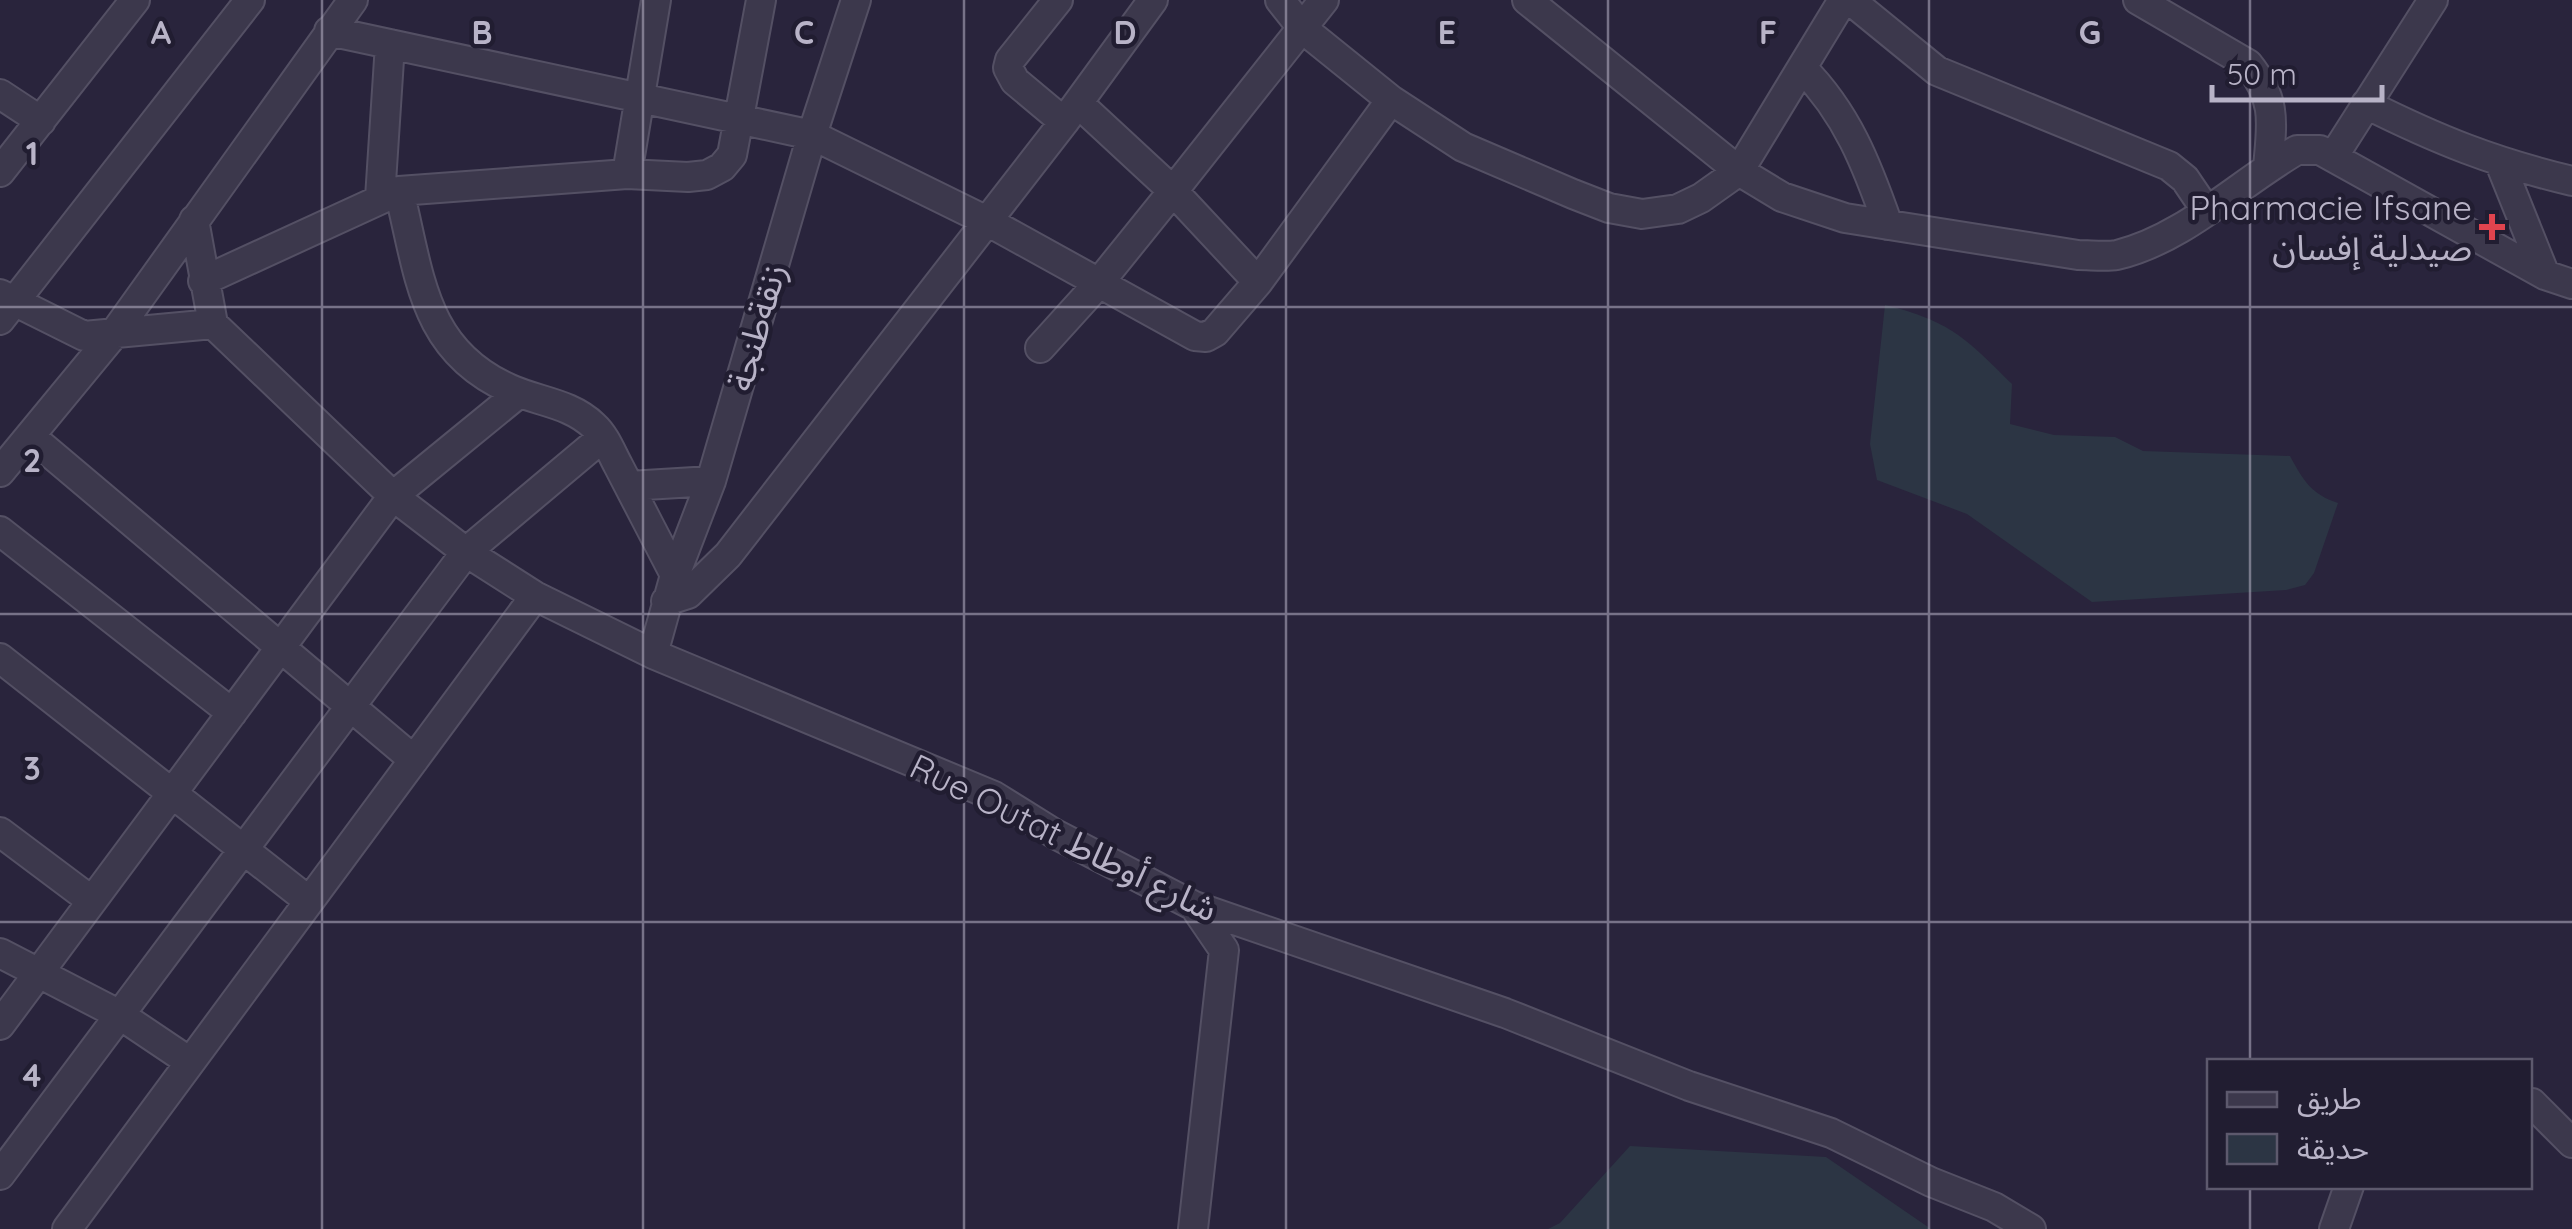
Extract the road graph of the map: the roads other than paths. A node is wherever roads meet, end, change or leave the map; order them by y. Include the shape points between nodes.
1 (136, 0) edge
2 (250, 0) edge
3 (656, 0) edge
4 (761, 0) edge
5 (856, 0) edge
6 (1058, 0) edge
7 (1153, 0) edge
8 (1280, 0) edge
9 (1324, 0) edge
10 (1527, 0) edge
11 (1846, 0) edge
12 (2138, 0) edge
13 (2433, 0) edge
14 (339, 11) edge
15 (1303, 30) junction
16 (390, 44) junction
17 (1802, 68) junction
18 (0, 94) edge
19 (638, 98) junction
20 (1391, 100) junction
21 (2366, 104) junction
22 (1071, 112) junction
23 (740, 120) junction
24 (41, 121) junction
25 (812, 135) junction
26 (2334, 157) junction
27 (2500, 163) junction
28 (2268, 167) junction
29 (1739, 171) junction
30 (0, 172) edge
31 (627, 174) junction
32 (2572, 181) edge
33 (1173, 191) junction
34 (390, 195) junction
35 (2206, 210) junction
36 (194, 220) junction
37 (987, 222) junction
38 (1888, 225) junction
39 (2559, 279) edge
40 (203, 281) junction
41 (1258, 282) junction
42 (1098, 284) junction
43 (5, 305) edge
44 (213, 324) junction
45 (113, 335) junction
46 (1040, 348) dead end
47 (520, 394) junction
48 (30, 436) junction
49 (603, 438) junction
50 (0, 472) edge
51 (711, 482) junction
52 (629, 486) junction
53 (392, 496) junction
54 (0, 532) edge
55 (466, 552) junction
56 (671, 588) junction
57 (535, 596) junction
58 (280, 647) junction
59 (653, 654) junction
60 (0, 658) edge
61 (350, 706) junction
62 (232, 712) junction
63 (414, 760) junction
64 (173, 792) junction
65 (0, 832) edge
66 (244, 849) junction
67 (92, 901) junction
68 (309, 902) junction
69 (1194, 906) junction
70 (0, 953) edge
71 (40, 971) junction
72 (120, 1015) junction
73 (0, 1025) edge
74 (190, 1062) junction
75 (2532, 1104) dead end
76 (2572, 1144) edge
77 (0, 1176) edge
78 (2348, 1189) edge
79 (67, 1229) edge
80 (1193, 1229) edge
81 (2031, 1229) edge
82 (2334, 1229) edge

1 - 24 street
2 - 43 street
3 - 19 street
4 - 23 street
5 - 25 street, زنقةطنجة
6 - 22 street via 1008,68 1015,82
7 - 22 street
8 - 15 street
9 - 15 street
10 - 29 street
11 - 17 street
11 - 35 street via 1937,71 2169,166
12 - 28 street via 2248,64 2261,80 2272,120
13 - 21 street
14 - 16 street
14 - 36 street
15 - 20 street
15 - 33 street
16 - 19 street
16 - 34 street
17 - 29 street
17 - 38 street via 1853,135
18 - 24 street
19 - 23 street
19 - 31 street
20 - 29 street via 1463,147 1610,208 1642,214 1678,209
20 - 41 street
21 - 26 street
21 - 27 street
22 - 33 street
22 - 37 street
23 - 25 street
23 - 31 street via 732,155 707,175
24 - 30 street
25 - 37 street
25 - 51 street, زنقةطنجة
26 - 28 street via 2297,150
26 - 39 street
27 - 32 street
27 - 39 street
28 - 35 street
29 - 38 street via 1782,197
31 - 34 street
33 - 41 street
33 - 42 street
34 - 40 street
34 - 47 street via 431,316 465,362
35 - 38 street via 2146,246 2112,256
36 - 40 street
36 - 45 street
37 - 42 street
37 - 56 street via 728,555 688,594
40 - 44 street
41 - 42 street via 1206,336 1184,332
42 - 46 street
43 - 45 street via 84,336
44 - 45 street
44 - 53 street, Rue Outat شارع أوطاط
45 - 48 street
47 - 49 street via 567,407
47 - 53 street
48 - 50 street
48 - 58 street
49 - 52 street
49 - 55 street
51 - 52 street
51 - 56 street, زنقةطنجة
52 - 56 street
53 - 55 street, Rue Outat شارع أوطاط
53 - 58 street
54 - 62 street
55 - 57 street, Rue Outat شارع أوطاط
55 - 61 street
56 - 59 street, زنقةطنجة
57 - 59 street, Rue Outat شارع أوطاط
57 - 63 street
58 - 61 street
58 - 62 street
59 - 69 street, Rue Outat شارع أوطاط via 994,796
60 - 64 street
61 - 63 street
61 - 66 street
62 - 64 street
63 - 68 street
64 - 66 street
64 - 67 street
65 - 67 street
66 - 68 street
66 - 72 street
67 - 71 street
68 - 74 street
69 - 80 street via 1224,950
69 - 81 street, Rue Outat شارع أوطاط via 1831,1133
70 - 71 street
71 - 72 street
71 - 73 street
72 - 74 street
72 - 77 street
74 - 79 street
75 - 76 street
78 - 82 street

